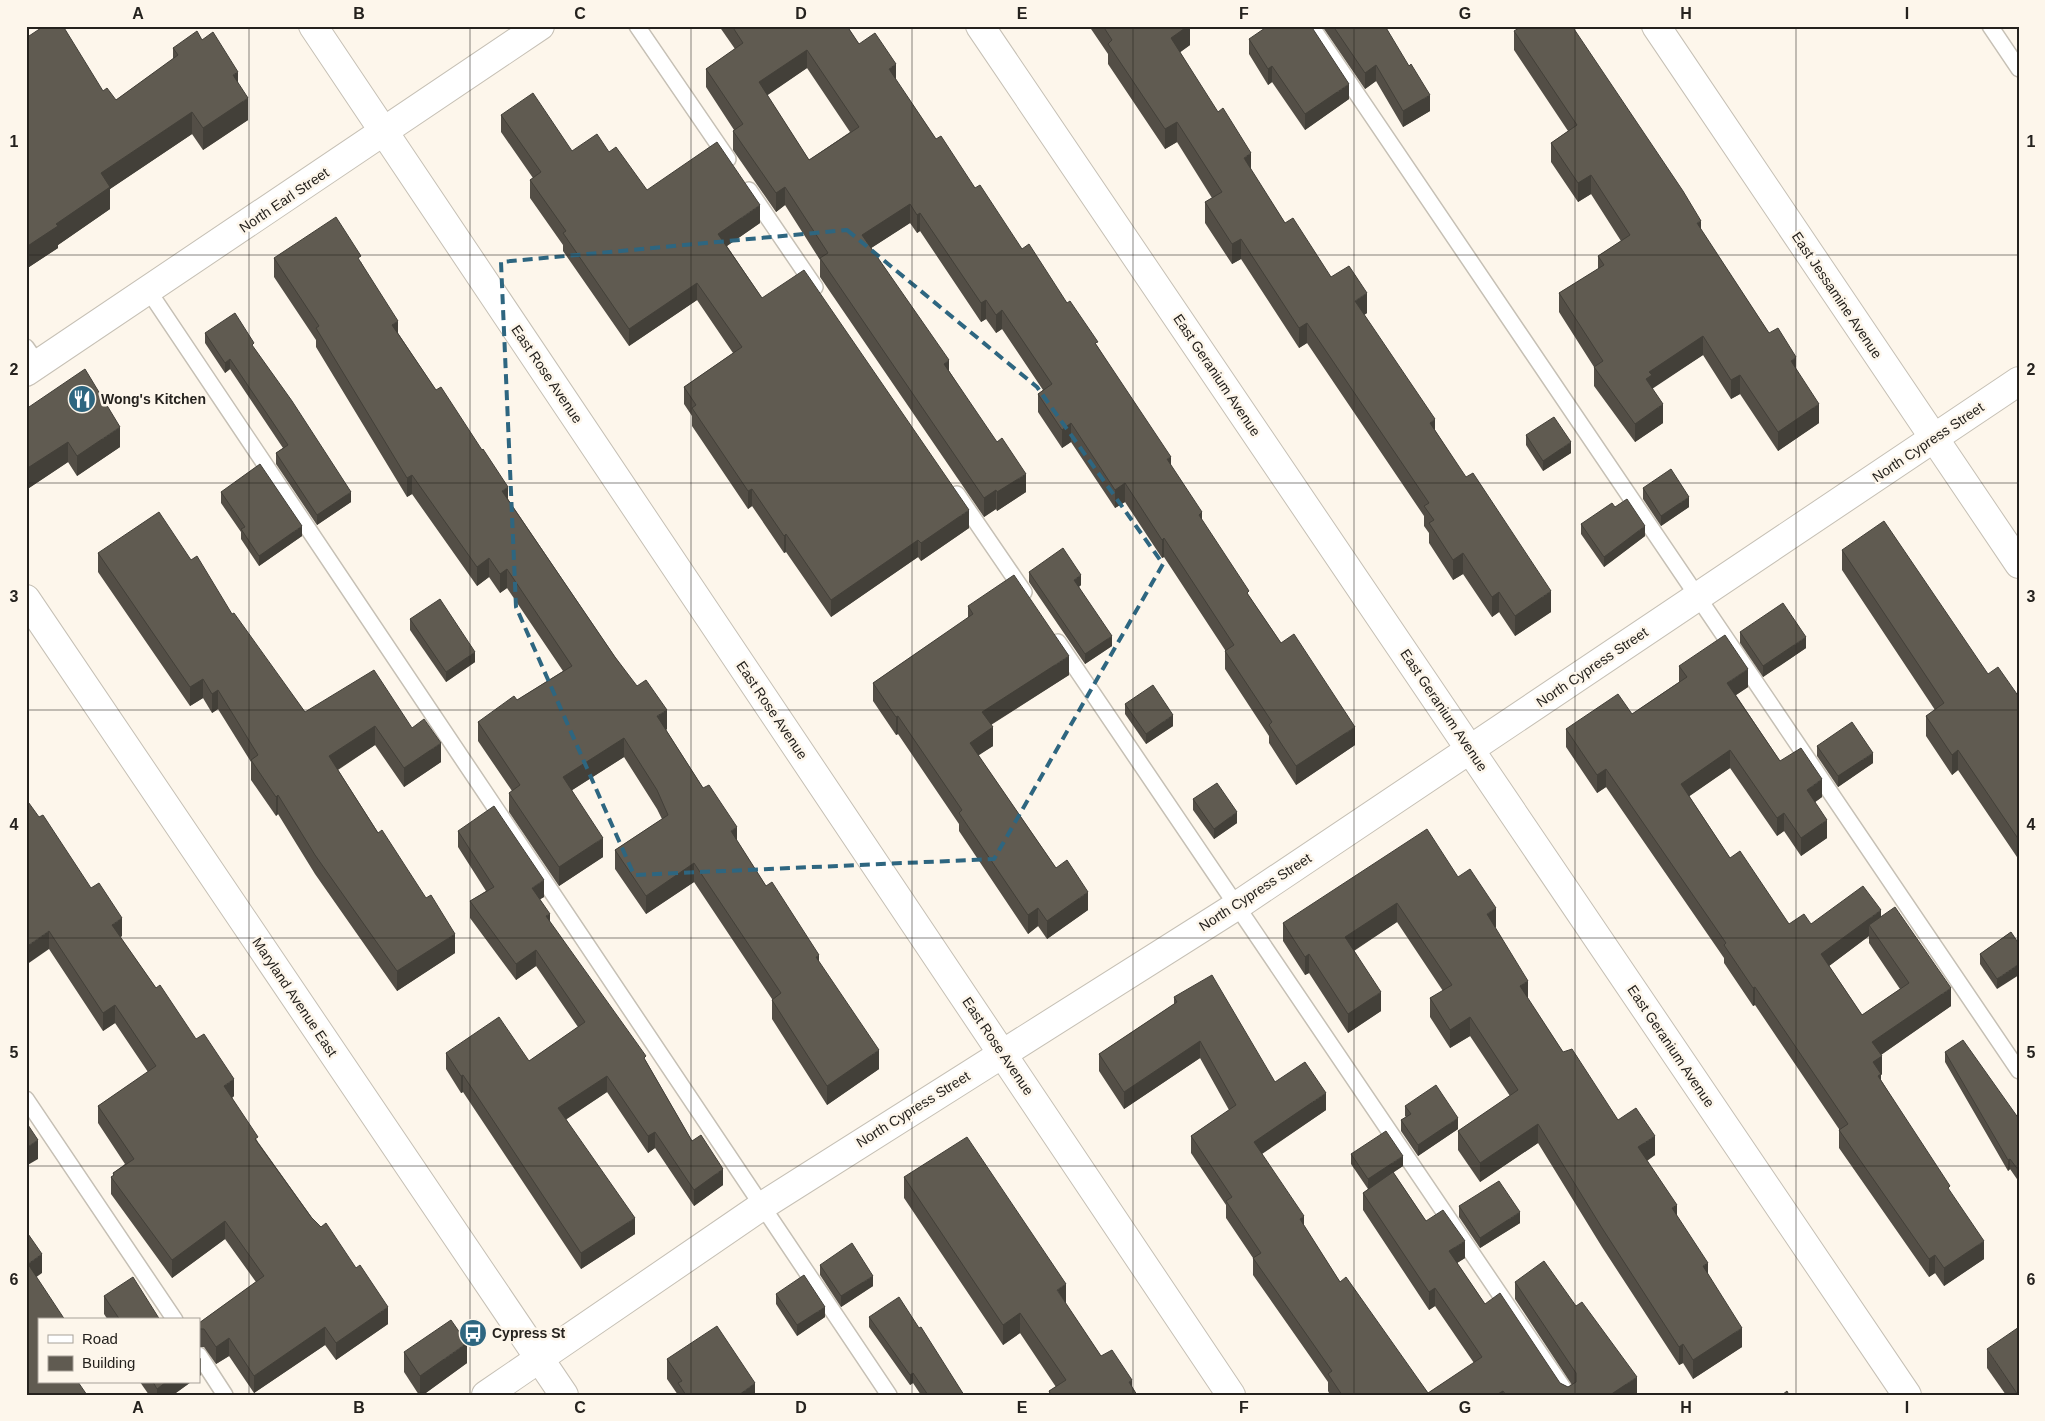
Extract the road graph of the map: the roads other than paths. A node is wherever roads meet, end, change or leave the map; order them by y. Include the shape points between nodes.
1 (313, 26) edge
2 (540, 26) edge
3 (637, 26) edge
4 (980, 26) edge
5 (1311, 26) edge
6 (1656, 26) edge
7 (1990, 26) edge
8 (2019, 69) edge
9 (384, 132) junction
10 (148, 290) junction
11 (822, 296) edge
12 (30, 361) edge
13 (2019, 381) edge
14 (1934, 438) junction
15 (950, 484) edge
16 (2019, 564) edge
17 (1696, 598) junction
18 (26, 599) edge
19 (1034, 607) edge
20 (1051, 632) edge
21 (1470, 749) junction
22 (1238, 905) junction
23 (1002, 1053) junction
24 (2019, 1071) edge
25 (26, 1099) edge
26 (762, 1206) junction
27 (174, 1318) edge
28 (200, 1357) edge
29 (539, 1359) junction
30 (225, 1395) edge
31 (486, 1395) edge
32 (564, 1395) edge
33 (889, 1395) edge
34 (1230, 1395) edge
35 (1568, 1395) edge
36 (1907, 1395) edge

1 - 9 street, East Rose Avenue
2 - 9 street, North Earl Street
3 - 11 lane
4 - 21 street, East Geranium Avenue
5 - 17 lane
6 - 14 street, East Jessamine Avenue
7 - 8 lane
9 - 10 street, North Earl Street
9 - 23 street, East Rose Avenue
10 - 12 street, North Earl Street
10 - 26 lane
13 - 14 street, North Cypress Street
14 - 16 street, East Jessamine Avenue
14 - 17 street, North Cypress Street
15 - 19 lane
17 - 21 street, North Cypress Street
17 - 24 lane
18 - 29 street, Maryland Avenue East
20 - 22 lane
21 - 22 street, North Cypress Street
21 - 36 street, East Geranium Avenue
22 - 23 street, North Cypress Street
22 - 35 lane
23 - 26 street, North Cypress Street
23 - 34 street, East Rose Avenue
25 - 27 lane
26 - 29 street, North Cypress Street
26 - 33 lane
28 - 30 lane
29 - 31 street, North Cypress Street
29 - 32 street, Maryland Avenue East

